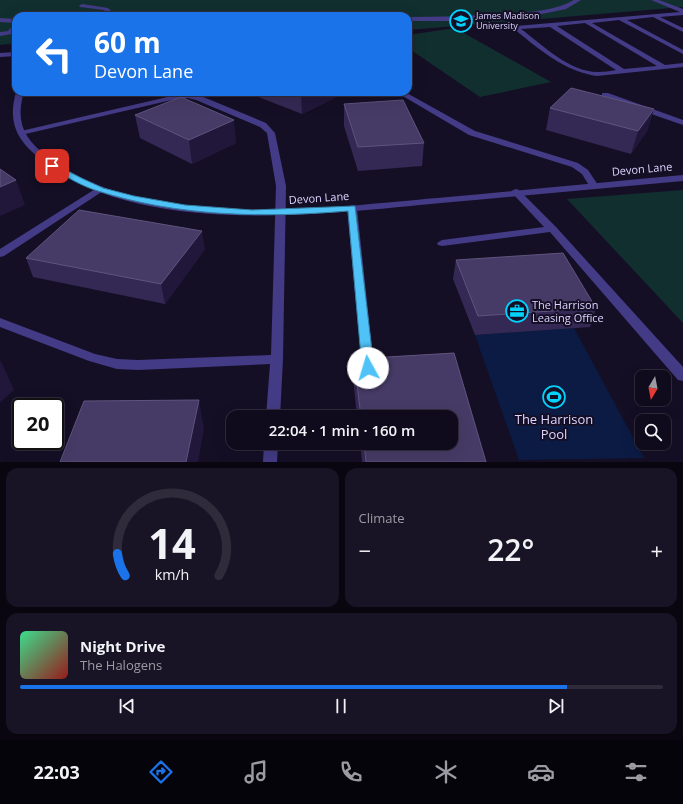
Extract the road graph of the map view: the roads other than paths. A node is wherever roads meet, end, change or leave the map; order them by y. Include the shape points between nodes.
1 (89, 0) edge
2 (578, 0) edge
3 (654, 0) edge
4 (82, 6) junction
5 (77, 10) dead end
6 (109, 12) edge
7 (683, 12) edge
8 (654, 15) junction
9 (621, 18) junction
10 (412, 19) edge
11 (0, 20) edge
12 (12, 21) edge
13 (585, 21) junction
14 (550, 24) junction
15 (683, 30) edge
16 (12, 33) edge
17 (0, 34) edge
18 (683, 52) edge
19 (12, 54) edge
20 (0, 55) edge
21 (683, 65) edge
22 (664, 68) junction
23 (624, 72) junction
24 (605, 95) edge
25 (19, 96) edge
26 (407, 96) edge
27 (683, 123) edge
28 (21, 133) junction
29 (683, 178) edge
30 (594, 185) junction
31 (100, 189) junction
32 (516, 192) junction
33 (352, 208) junction
34 (280, 213) junction
35 (552, 229) junction
36 (442, 243) dead end
37 (0, 254) edge
38 (0, 322) edge
39 (277, 359) junction
40 (368, 368) edge
41 (683, 376) edge
42 (273, 410) edge
43 (271, 450) edge
44 (270, 462) edge

1 - 4 street
2 - 10 street via 564,8 537,13 457,19
3 - 7 street
4 - 5 street
4 - 6 street via 106,9
7 - 8 street
8 - 9 street
8 - 15 street
9 - 13 street
9 - 18 street
11 - 12 street
13 - 14 street
13 - 22 street
14 - 23 street
14 - 23 street via 516,28 576,70 597,74
16 - 17 street
19 - 20 street
21 - 22 street
22 - 23 street
24 - 27 street
25 - 28 street, Devon Lane via 15,116
26 - 30 street via 472,133 575,165 581,168
28 - 31 street, Devon Lane via 34,150 52,166
28 - 34 street via 176,97 198,98 263,125 271,133 281,186
29 - 30 street, Devon Lane
30 - 32 street, Devon Lane
31 - 34 street, Devon Lane via 133,199 194,209
31 - 37 street
32 - 33 street, Devon Lane
32 - 35 street
33 - 34 street, Devon Lane
33 - 40 street
34 - 39 street
35 - 36 street
35 - 41 street
38 - 39 street via 93,358 117,364
39 - 42 street
43 - 44 street

